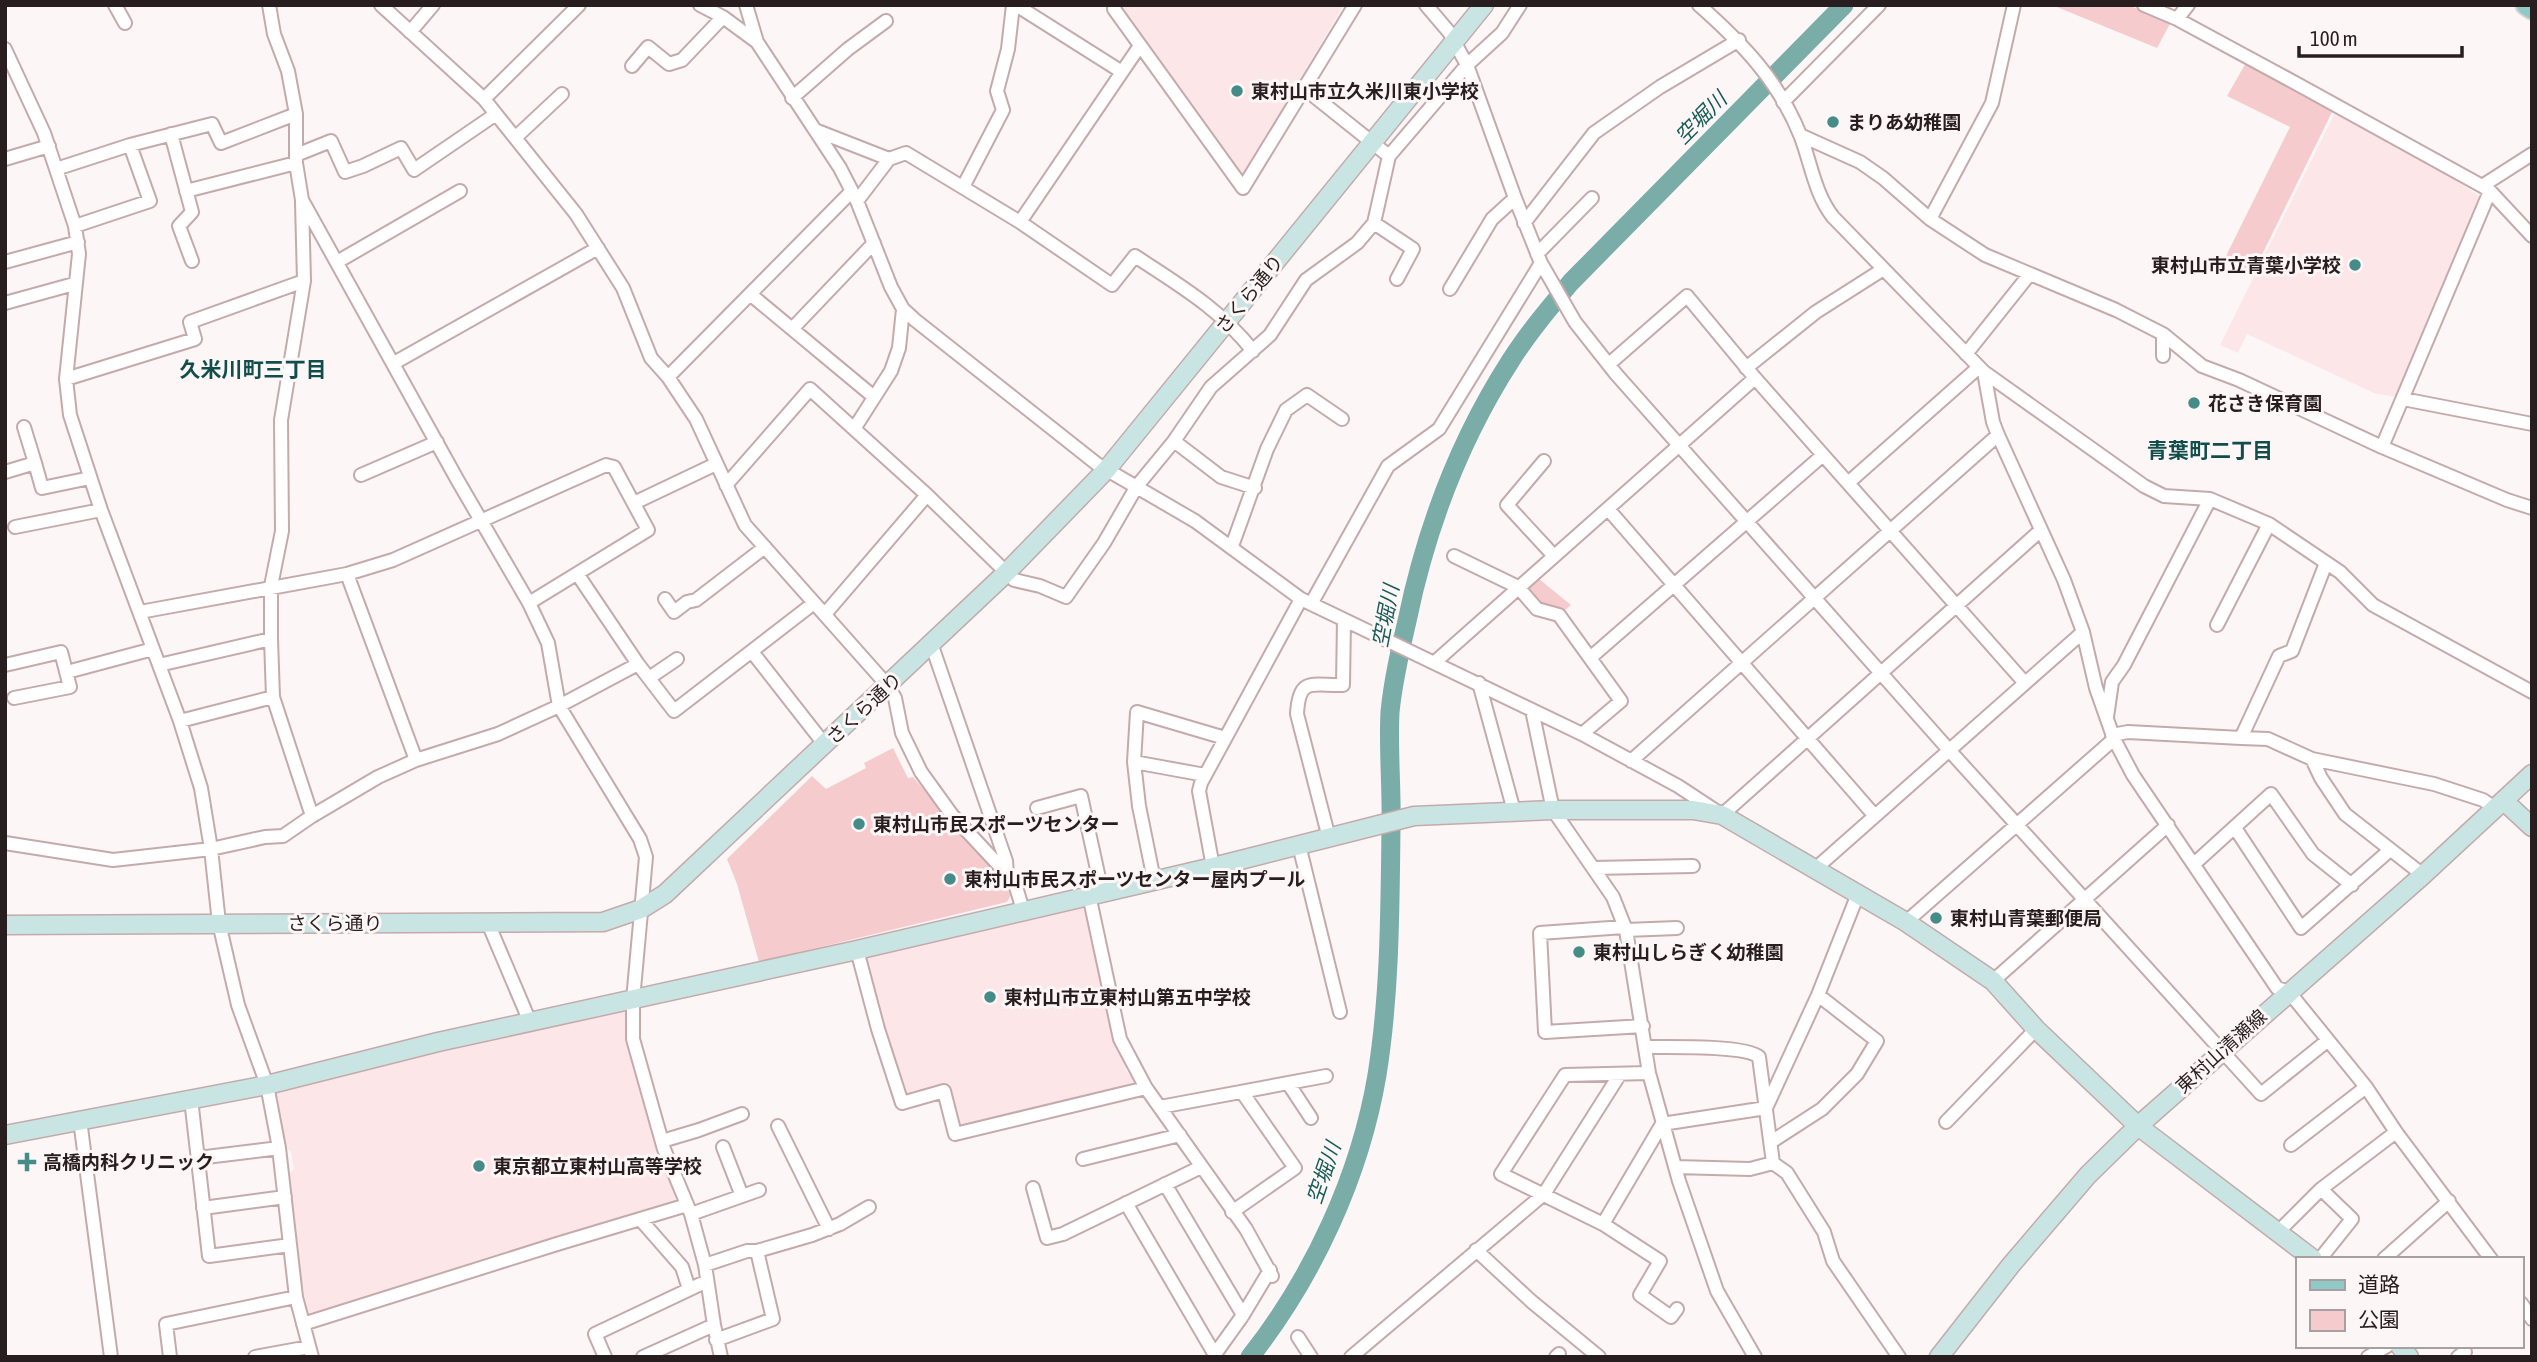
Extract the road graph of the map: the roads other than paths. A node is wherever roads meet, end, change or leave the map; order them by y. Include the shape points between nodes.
1 (115, 5) edge
2 (269, 5) edge
3 (381, 5) edge
4 (433, 5) edge
5 (579, 5) edge
6 (700, 5) edge
7 (747, 5) edge
8 (1015, 5) edge
9 (1115, 5) edge
10 (1355, 5) edge
11 (1426, 5) edge
12 (1484, 5) edge
13 (1520, 5) edge
14 (1699, 5) edge
15 (1879, 5) edge
16 (2014, 5) edge
17 (2144, 5) edge
18 (2188, 5) edge
19 (2526, 5) edge
20 (2532, 9) edge
21 (723, 17) junction
22 (2176, 19) junction
23 (886, 20) dead end
24 (125, 23) dead end
25 (410, 32) junction
26 (1739, 40) junction
27 (1454, 41) junction
28 (757, 42) junction
29 (1139, 47) junction
30 (5, 49) edge
31 (1467, 65) junction
32 (632, 66) dead end
33 (1122, 72) junction
34 (1304, 88) junction
35 (562, 94) dead end
36 (792, 98) junction
37 (484, 99) junction
38 (1782, 100) junction
39 (296, 114) junction
40 (496, 114) junction
41 (815, 130) junction
42 (171, 134) junction
43 (1800, 135) junction
44 (516, 137) junction
45 (1372, 144) junction
46 (130, 145) junction
47 (49, 146) junction
48 (2532, 154) edge
49 (1389, 156) junction
50 (5, 159) edge
51 (296, 159) junction
52 (889, 159) junction
53 (57, 169) junction
54 (963, 187) junction
55 (2486, 189) junction
56 (186, 191) junction
57 (460, 191) dead end
58 (855, 196) junction
59 (1515, 198) junction
60 (1592, 198) dead end
61 (302, 200) junction
62 (1930, 219) junction
63 (1020, 222) junction
64 (1374, 223) junction
65 (1524, 223) junction
66 (75, 226) junction
67 (2532, 236) edge
68 (78, 242) junction
69 (874, 243) junction
70 (598, 248) junction
71 (1539, 258) junction
72 (192, 261) dead end
73 (5, 262) edge
74 (337, 262) junction
75 (1882, 270) junction
76 (2029, 275) junction
77 (1396, 279) dead end
78 (304, 281) junction
79 (75, 284) junction
80 (1450, 289) dead end
81 (750, 294) junction
82 (5, 303) edge
83 (903, 309) junction
84 (1227, 321) junction
85 (792, 329) junction
86 (2163, 334) junction
87 (1253, 351) junction
88 (1966, 354) junction
89 (2162, 356) dead end
90 (394, 363) junction
91 (1609, 364) junction
92 (1746, 368) junction
93 (1981, 369) junction
94 (668, 377) junction
95 (1755, 378) junction
96 (66, 379) junction
97 (874, 397) junction
98 (2403, 399) junction
99 (1342, 419) dead end
100 (2532, 424) edge
101 (24, 427) dead end
102 (854, 429) junction
103 (1998, 435) junction
104 (1174, 440) junction
105 (437, 442) junction
106 (1680, 445) junction
107 (2382, 447) junction
108 (1823, 455) junction
109 (1544, 461) dead end
110 (35, 464) junction
111 (716, 464) junction
112 (1107, 469) junction
113 (5, 472) edge
114 (361, 476) dead end
115 (90, 478) junction
116 (1848, 483) junction
117 (726, 485) junction
118 (1137, 486) junction
119 (1255, 488) junction
120 (927, 495) junction
121 (2210, 499) junction
122 (634, 503) junction
123 (2532, 508) edge
124 (1608, 509) junction
125 (101, 510) junction
126 (1748, 520) junction
127 (482, 521) junction
128 (2269, 524) junction
129 (15, 527) dead end
130 (1890, 530) junction
131 (2041, 530) junction
132 (1232, 546) junction
133 (765, 547) junction
134 (1454, 556) dead end
135 (1554, 556) junction
136 (2326, 563) junction
137 (348, 573) junction
138 (1006, 573) junction
139 (578, 575) junction
140 (1674, 585) junction
141 (271, 586) junction
142 (1518, 587) junction
143 (1815, 597) junction
144 (664, 599) dead end
145 (1306, 602) junction
146 (529, 603) junction
147 (814, 603) junction
148 (1956, 606) junction
149 (140, 612) junction
150 (825, 614) junction
151 (1344, 620) junction
152 (2217, 625) dead end
153 (2083, 632) junction
154 (271, 639) junction
155 (931, 643) junction
156 (153, 649) junction
157 (753, 653) junction
158 (1590, 658) junction
159 (677, 659) dead end
160 (1435, 662) junction
161 (1741, 663) junction
162 (638, 664) junction
163 (5, 665) edge
164 (159, 665) junction
165 (67, 671) junction
166 (1881, 672) junction
167 (649, 678) junction
168 (2024, 682) junction
169 (1479, 683) junction
170 (888, 686) junction
171 (2532, 692) edge
172 (273, 697) junction
173 (14, 698) dead end
174 (559, 706) junction
175 (1532, 709) junction
176 (2107, 717) junction
177 (180, 722) junction
178 (1582, 734) junction
179 (2113, 737) junction
180 (1225, 738) junction
181 (1807, 738) junction
182 (2241, 738) junction
183 (825, 745) junction
184 (1949, 750) junction
185 (2312, 759) junction
186 (416, 760) junction
187 (1631, 761) junction
188 (1134, 762) junction
189 (2532, 774) edge
190 (1205, 775) junction
191 (2500, 805) junction
192 (1037, 808) dead end
193 (1553, 810) junction
194 (1514, 811) junction
195 (1722, 815) junction
196 (1874, 815) junction
197 (312, 816) junction
198 (2016, 824) junction
199 (2168, 825) junction
200 (2532, 827) edge
201 (2235, 828) junction
202 (1329, 838) junction
203 (5, 842) edge
204 (1299, 845) junction
205 (211, 849) junction
206 (2390, 850) junction
207 (2194, 864) junction
208 (1693, 866) dead end
209 (1213, 867) junction
210 (1593, 868) junction
211 (1815, 869) junction
212 (1007, 874) junction
213 (2423, 875) junction
214 (1154, 880) junction
215 (2352, 885) junction
216 (1096, 893) junction
217 (1858, 894) junction
218 (2084, 900) junction
219 (641, 909) junction
220 (1023, 910) junction
221 (1906, 922) junction
222 (219, 923) junction
223 (488, 923) junction
224 (5, 925) edge
225 (1625, 928) junction
226 (1677, 928) dead end
227 (857, 950) junction
228 (1993, 981) junction
229 (2289, 992) junction
230 (1818, 995) junction
231 (633, 1000) junction
232 (1340, 1012) dead end
233 (530, 1022) junction
234 (1643, 1026) junction
235 (2036, 1029) junction
236 (2327, 1041) junction
237 (1645, 1047) junction
238 (2221, 1052) junction
239 (1649, 1073) junction
240 (1619, 1074) junction
241 (1326, 1076) dead end
242 (1288, 1083) junction
243 (267, 1085) junction
244 (2366, 1087) junction
245 (1146, 1088) junction
246 (1242, 1092) junction
247 (191, 1099) junction
248 (1160, 1107) junction
249 (1766, 1108) junction
250 (743, 1114) dead end
251 (1311, 1118) dead end
252 (80, 1120) junction
253 (1946, 1122) dead end
254 (1662, 1124) junction
255 (778, 1126) dead end
256 (2138, 1126) junction
257 (2396, 1132) junction
258 (5, 1135) edge
259 (1180, 1135) junction
260 (662, 1140) junction
261 (1771, 1142) junction
262 (2291, 1145) dead end
263 (723, 1147) dead end
264 (279, 1148) junction
265 (198, 1158) junction
266 (1083, 1159) dead end
267 (1773, 1163) junction
268 (1201, 1167) junction
269 (1675, 1167) junction
270 (1166, 1184) junction
271 (1032, 1188) dead end
272 (2321, 1189) junction
273 (760, 1190) dead end
274 (1544, 1194) junction
275 (742, 1196) junction
276 (285, 1197) junction
277 (2449, 1201) junction
278 (1126, 1203) junction
279 (869, 1207) dead end
280 (203, 1208) junction
281 (689, 1209) junction
282 (1233, 1212) junction
283 (640, 1219) junction
284 (1602, 1224) junction
285 (829, 1228) junction
286 (2278, 1232) junction
287 (290, 1245) junction
288 (1476, 1250) junction
289 (757, 1251) junction
290 (2309, 1257) edge
291 (2322, 1257) edge
292 (2388, 1257) edge
293 (2490, 1257) edge
294 (705, 1265) junction
295 (707, 1281) junction
296 (689, 1289) junction
297 (296, 1297) junction
298 (1677, 1309) dead end
299 (1243, 1315) junction
300 (303, 1324) junction
301 (714, 1325) junction
302 (1298, 1337) dead end
303 (716, 1339) junction
304 (2384, 1348) edge
305 (310, 1352) edge
306 (1214, 1356) edge
307 (111, 1357) edge
308 (170, 1357) edge
309 (255, 1357) edge
310 (605, 1357) edge
311 (643, 1357) edge
312 (721, 1357) edge
313 (1311, 1357) edge
314 (1351, 1357) edge
315 (1599, 1357) edge
316 (1755, 1357) edge
317 (1899, 1357) edge
318 (1939, 1357) edge
319 (2368, 1357) edge

1 - 24 street
2 - 39 street
3 - 25 street
4 - 25 street
5 - 37 street
6 - 21 street
7 - 28 street
8 - 33 street
8 - 54 street via 997,91 1003,110
9 - 29 street
10 - 34 street
11 - 27 street
12 - 27 street, さくら通り
13 - 31 street via 1502,33
14 - 26 street
15 - 38 street
16 - 62 street via 1992,103
17 - 22 street
18 - 22 street
19 - 20 main road
21 - 28 street
21 - 32 street via 681,60 668,64 649,47
22 - 55 street
23 - 36 street
25 - 37 street
26 - 38 street
26 - 65 street via 1594,133
27 - 31 street
27 - 45 street, さくら通り
28 - 36 street
29 - 33 street
29 - 34 street via 1243,188
30 - 47 street
31 - 49 street
31 - 59 street
33 - 63 street
34 - 45 street
35 - 44 street
36 - 41 street
37 - 40 street
38 - 43 street
39 - 42 street via 220,143 212,124
39 - 51 street
40 - 44 street
40 - 51 street via 414,170 401,148 345,172 331,141
41 - 52 street
41 - 58 street
42 - 46 street
42 - 56 street
43 - 62 street via 1860,162
43 - 75 street via 1825,206
44 - 70 street
45 - 49 street
45 - 84 street, さくら通り
46 - 53 street
46 - 66 street via 150,201
47 - 50 street
47 - 53 street
48 - 55 street
49 - 64 street
51 - 56 street
51 - 61 street
52 - 54 street via 906,153
52 - 58 street
53 - 66 street
54 - 63 street
55 - 67 street
55 - 98 street
56 - 72 street via 192,212 179,226
57 - 74 street
58 - 69 street
58 - 81 street
59 - 65 street
59 - 80 street via 1492,219
60 - 71 street
61 - 74 street
61 - 78 street
62 - 76 street via 1985,255
63 - 84 street via 1112,285 1135,256
64 - 77 street via 1413,249
64 - 87 street via 1357,243 1306,280 1270,335
65 - 71 street
66 - 68 street
68 - 73 street
68 - 79 street
69 - 83 street
69 - 85 street
70 - 90 street
70 - 94 street via 623,288 651,358
71 - 91 street via 1575,322
71 - 145 street via 1439,429 1388,466
74 - 90 street
75 - 88 street
75 - 92 street via 1816,312
76 - 86 street
76 - 88 street
78 - 96 street via 190,323 195,339
78 - 141 street via 281,420 282,531
79 - 82 street
79 - 96 street
81 - 85 street
81 - 94 street
83 - 97 street via 899,348
83 - 112 street
84 - 87 street
84 - 112 street, さくら通り
85 - 97 street
86 - 89 street
86 - 107 street via 2202,366
87 - 104 street via 1211,387
88 - 93 street
90 - 105 street
91 - 92 street via 1687,296
91 - 106 street
92 - 95 street
93 - 103 street
93 - 116 street
93 - 121 street via 2144,486 2164,496
94 - 111 street via 696,419
95 - 106 street
95 - 108 street
96 - 115 street via 70,415
97 - 102 street
98 - 100 street
98 - 107 street
99 - 119 street via 1307,396 1286,410
101 - 110 street
102 - 117 street via 810,389
102 - 120 street
103 - 130 street
103 - 131 street
104 - 118 street
104 - 119 street via 1221,477
105 - 114 street
105 - 127 street
106 - 124 street
106 - 126 street
107 - 123 street
108 - 116 street
108 - 126 street
109 - 135 street via 1507,505
110 - 113 street
110 - 115 street via 42,488
111 - 117 street
111 - 122 street
112 - 118 street
112 - 138 street, さくら通り
115 - 125 street
116 - 130 street
117 - 133 street via 745,524
118 - 132 street
118 - 138 street via 1066,597 1014,580
119 - 132 street
120 - 138 street
120 - 150 street
121 - 128 street
121 - 176 street via 2112,682
122 - 127 street via 614,467 606,465
122 - 139 street via 648,530
124 - 135 street
124 - 140 street
125 - 129 street
125 - 149 street
126 - 140 street
126 - 143 street
127 - 137 street via 393,560
127 - 146 street
128 - 136 street
128 - 152 street
130 - 143 street
130 - 148 street
131 - 148 street
131 - 153 street
132 - 145 street
133 - 144 street via 674,612
133 - 147 street
134 - 142 street
135 - 142 street
136 - 171 street via 2373,605
136 - 182 street via 2292,651 2279,656
137 - 141 street
137 - 186 street
138 - 155 street, さくら通り
139 - 146 street
139 - 162 street
140 - 158 street
140 - 161 street
141 - 149 street
141 - 154 street
142 - 158 street via 1537,608 1559,615
142 - 160 street
143 - 161 street
143 - 166 street
145 - 151 street
145 - 180 street
146 - 174 street via 548,643
147 - 150 street
147 - 157 street
148 - 166 street
148 - 168 street
149 - 156 street
150 - 170 street
151 - 160 street
151 - 202 street via 1343,685 1307,686 1298,695 1297,713
153 - 168 street
153 - 176 street via 2095,688
154 - 164 street
154 - 172 street
155 - 170 street, さくら通り
155 - 212 street
156 - 164 street
156 - 165 street
157 - 167 street via 674,711
157 - 183 street
158 - 178 street via 1621,701
159 - 167 street
160 - 169 street
161 - 181 street
161 - 187 street
162 - 167 street
162 - 174 street
163 - 165 street via 61,652
164 - 177 street
165 - 173 street via 70,687
166 - 181 street
166 - 184 street
168 - 184 street
169 - 175 street
169 - 194 street
170 - 183 street, さくら通り
170 - 212 street via 920,772
172 - 177 street
172 - 197 street
174 - 186 street via 498,734
174 - 219 street via 640,839 646,857
175 - 178 street
175 - 193 street
176 - 179 street
177 - 205 street via 201,788
178 - 187 street
179 - 182 street via 2128,732
179 - 198 street
179 - 199 street
180 - 188 street via 1137,712
180 - 190 street
181 - 195 street
181 - 196 street
182 - 185 street via 2268,739
183 - 219 street, さくら通り via 665,894
184 - 196 street
184 - 198 street
185 - 191 street via 2434,784
185 - 206 street via 2345,814
186 - 197 street via 378,776
187 - 195 street
188 - 190 street
188 - 214 street
189 - 191 street, 東村山清瀬線
190 - 209 street via 1199,791
191 - 200 street
191 - 213 street, 東村山清瀬線
192 - 216 street via 1081,796
193 - 194 street
193 - 195 street via 1693,810
193 - 210 street
194 - 202 street via 1414,816
195 - 211 street
196 - 211 street
197 - 205 street via 283,836
198 - 218 street
198 - 221 street
199 - 207 street
199 - 218 street
201 - 207 street
201 - 215 street via 2271,794 2313,854
201 - 215 street via 2301,928
202 - 204 street
203 - 205 street via 113,860
204 - 209 street
204 - 232 street
205 - 222 street
206 - 213 street
206 - 215 street
207 - 229 street via 2277,988
208 - 210 street
209 - 214 street
210 - 225 street via 1613,897
211 - 217 street
212 - 220 street
213 - 229 street, 東村山清瀬線
214 - 216 street
216 - 220 street
216 - 245 street via 1120,1039
217 - 221 street
217 - 230 street
218 - 228 street
218 - 238 street
219 - 223 street, さくら通り via 603,922
219 - 231 street
220 - 227 street
221 - 228 street
222 - 223 street, さくら通り
222 - 224 street, さくら通り
222 - 243 street via 238,1005
223 - 233 street
225 - 226 street
225 - 234 street
225 - 234 street via 1540,933 1545,1032
227 - 231 street
227 - 245 street via 902,1103 944,1091 955,1134
228 - 235 street
229 - 236 street
229 - 238 street, 東村山清瀬線
230 - 249 street
230 - 261 street via 1877,1041 1857,1074 1822,1109
231 - 233 street
231 - 260 street via 633,1039
233 - 243 street
234 - 237 street
235 - 253 street
235 - 256 street
236 - 238 street via 2261,1094
236 - 244 street
237 - 239 street
237 - 249 street via 1755,1054
238 - 256 street, 東村山清瀬線
239 - 240 street
239 - 254 street
240 - 274 street
240 - 274 street via 1565,1075 1501,1174
241 - 242 street
242 - 246 street
242 - 251 street
243 - 247 street
243 - 264 street
244 - 257 street
244 - 262 street
245 - 248 street
246 - 248 street
246 - 282 street via 1295,1168
247 - 252 street
247 - 265 street
248 - 259 street
249 - 254 street
249 - 261 street
250 - 260 street
252 - 258 street
252 - 307 street
254 - 269 street
254 - 284 street
255 - 285 street
256 - 286 street
256 - 318 street, 東村山清瀬線 via 2088,1175
257 - 272 street
257 - 277 street
259 - 266 street
259 - 268 street
260 - 281 street
261 - 267 street
263 - 275 street
264 - 265 street
264 - 276 street
265 - 280 street
267 - 269 street via 1750,1169
267 - 317 street via 1787,1173 1824,1232 1833,1261
268 - 270 street
268 - 282 street
269 - 316 street via 1717,1291
270 - 278 street
270 - 299 street
271 - 278 street via 1047,1238
272 - 286 street
272 - 291 street via 2352,1219
273 - 275 street
274 - 284 street
274 - 288 street
275 - 281 street
276 - 280 street
276 - 287 street
277 - 292 street
277 - 293 street
278 - 306 street
279 - 285 street
280 - 287 street via 209,1256
281 - 283 street
281 - 294 street
282 - 299 street via 1271,1273
283 - 296 street via 682,1268
283 - 300 street
284 - 298 street via 1660,1262 1637,1299 1671,1317
285 - 289 street
286 - 290 street
287 - 297 street
288 - 314 street
288 - 315 street
289 - 294 street
289 - 303 street via 773,1319
294 - 295 street
295 - 296 street
295 - 301 street
296 - 310 street via 595,1334
297 - 300 street
297 - 308 street via 166,1325
299 - 306 street
300 - 305 street
301 - 303 street
301 - 311 street
302 - 313 street
303 - 312 street
304 - 319 street
305 - 309 street

